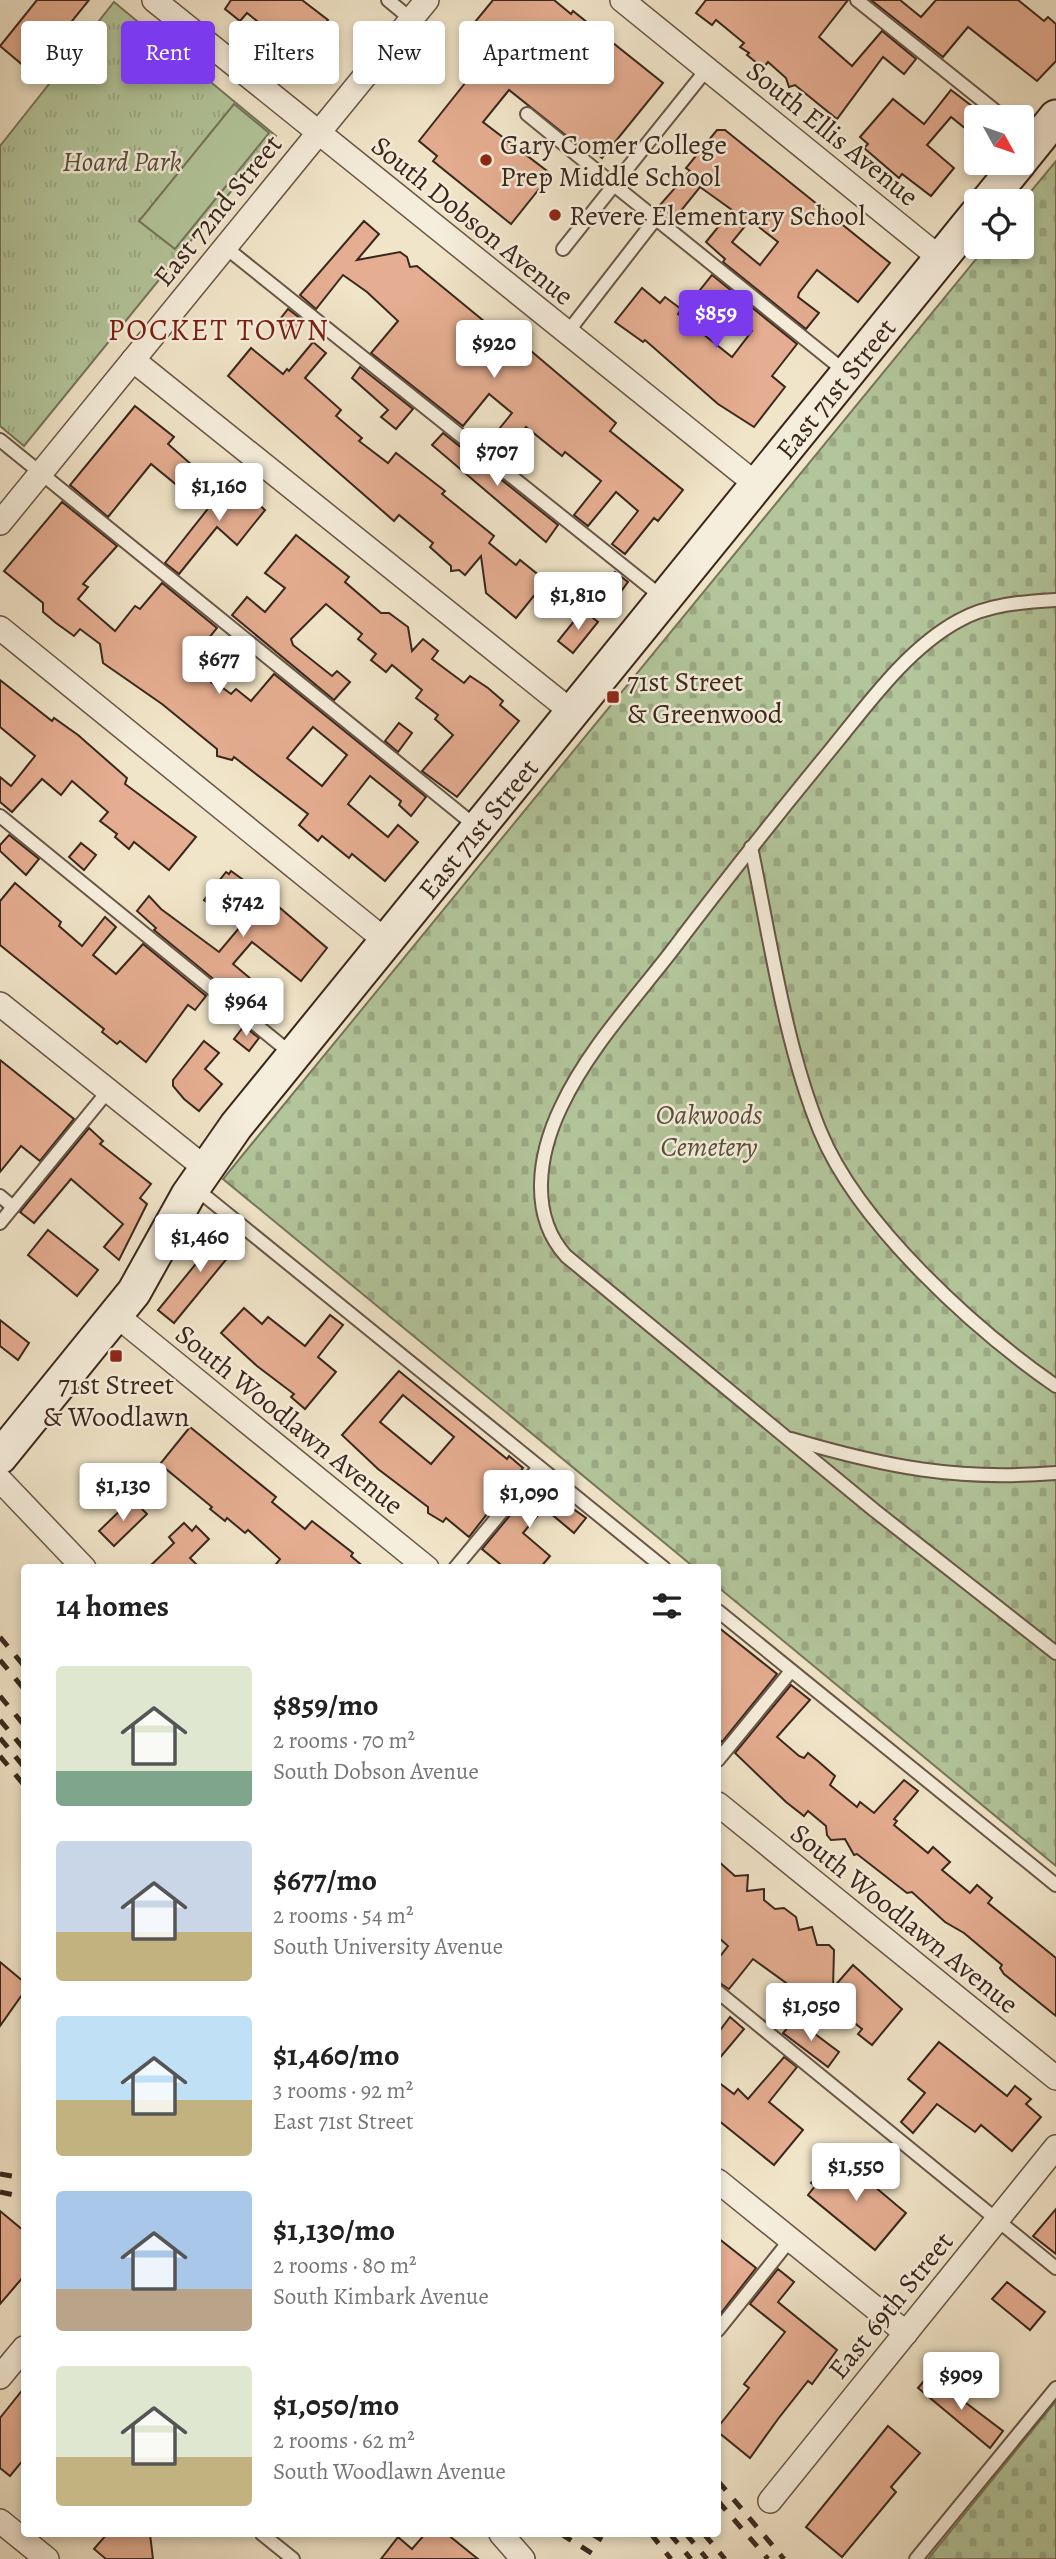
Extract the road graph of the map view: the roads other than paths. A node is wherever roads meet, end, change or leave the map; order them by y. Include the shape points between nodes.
1 (154, 0) edge
2 (388, 0) edge
3 (427, 0) edge
4 (622, 0) edge
5 (857, 0) edge
6 (411, 19) junction
7 (707, 69) junction
8 (988, 105) edge
9 (527, 114) dead end
10 (1056, 117) edge
11 (318, 134) junction
12 (1034, 140) edge
13 (614, 185) junction
14 (657, 217) junction
15 (964, 230) edge
16 (225, 247) junction
17 (563, 248) dead end
18 (941, 259) junction
19 (567, 333) junction
20 (133, 360) junction
21 (848, 373) junction
22 (0, 440) edge
23 (41, 473) junction
24 (757, 485) junction
25 (0, 523) edge
26 (664, 599) junction
27 (1056, 600) edge
28 (0, 628) edge
29 (572, 712) junction
30 (0, 817) edge
31 (478, 828) junction
32 (751, 847) junction
33 (386, 941) junction
34 (0, 1004) edge
35 (293, 1055) junction
36 (108, 1091) junction
37 (199, 1178) junction
38 (0, 1196) edge
39 (13, 1207) junction
40 (0, 1223) edge
41 (116, 1315) junction
42 (1056, 1386) edge
43 (786, 1437) junction
44 (0, 1457) edge
45 (539, 1467) junction
46 (1056, 1473) edge
47 (0, 1479) edge
48 (80, 1564) edge
49 (422, 1564) edge
50 (459, 1564) edge
51 (659, 1564) edge
52 (721, 1613) edge
53 (1056, 1653) edge
54 (791, 1671) junction
55 (721, 1756) edge
56 (721, 1806) edge
57 (1056, 1885) edge
58 (721, 1994) edge
59 (1056, 2078) edge
60 (1056, 2147) edge
61 (721, 2183) edge
62 (997, 2219) junction
63 (790, 2240) junction
64 (1056, 2268) edge
65 (721, 2326) edge
66 (906, 2333) junction
67 (21, 2352) edge
68 (0, 2377) edge
69 (1056, 2388) edge
70 (771, 2501) dead end
71 (0, 2521) edge
72 (266, 2537) edge
73 (504, 2537) edge
74 (47, 2559) edge
75 (292, 2559) edge
76 (523, 2559) edge
77 (916, 2559) edge

1 - 11 street, South Dobson Avenue
2 - 6 lane
3 - 6 street, East 72nd Street
4 - 7 street, South Ellis Avenue
5 - 8 lane
6 - 11 street, East 72nd Street
7 - 13 lane
7 - 18 street, South Ellis Avenue
9 - 13 lane
10 - 12 main road
11 - 16 street, East 72nd Street
11 - 19 street, South Dobson Avenue
13 - 14 lane
13 - 17 lane
14 - 19 lane
14 - 21 lane
15 - 18 main road, East 71st Street
16 - 20 street, East 72nd Street
16 - 26 lane
18 - 21 main road, East 71st Street
19 - 24 street, South Dobson Avenue
20 - 23 street, East 72nd Street
20 - 29 street
21 - 24 main road, East 71st Street
22 - 23 lane
23 - 25 street, East 72nd Street
23 - 31 lane
24 - 26 main road, East 71st Street
26 - 29 main road, East 71st Street
27 - 32 lane via 998,606 958,621 914,655 873,697
28 - 33 street
29 - 31 main road, East 71st Street
30 - 35 lane
31 - 33 main road, East 71st Street
32 - 42 lane via 796,1055 820,1132 836,1164 891,1239 935,1284
32 - 43 lane via 580,1075 561,1107 548,1144 541,1205 544,1224 566,1256
33 - 35 main road, East 71st Street
34 - 36 street
35 - 37 main road, East 71st Street
36 - 37 street
36 - 39 lane
37 - 41 main road, East 71st Street via 153,1262
37 - 45 lane
38 - 39 lane
39 - 40 lane
41 - 44 main road, East 71st Street
41 - 49 street, South Woodlawn Avenue
43 - 46 lane via 933,1473 976,1477
43 - 53 lane
45 - 50 lane
45 - 51 lane
47 - 48 street
52 - 54 lane
54 - 55 lane
54 - 57 lane
56 - 59 street, South Woodlawn Avenue
58 - 62 lane
60 - 62 street, East 69th Street
61 - 63 street
62 - 64 lane
62 - 66 street, East 69th Street
63 - 65 lane
63 - 66 street
66 - 70 street, East 69th Street
67 - 68 street
69 - 77 lane
71 - 74 street
72 - 75 lane
73 - 76 street

